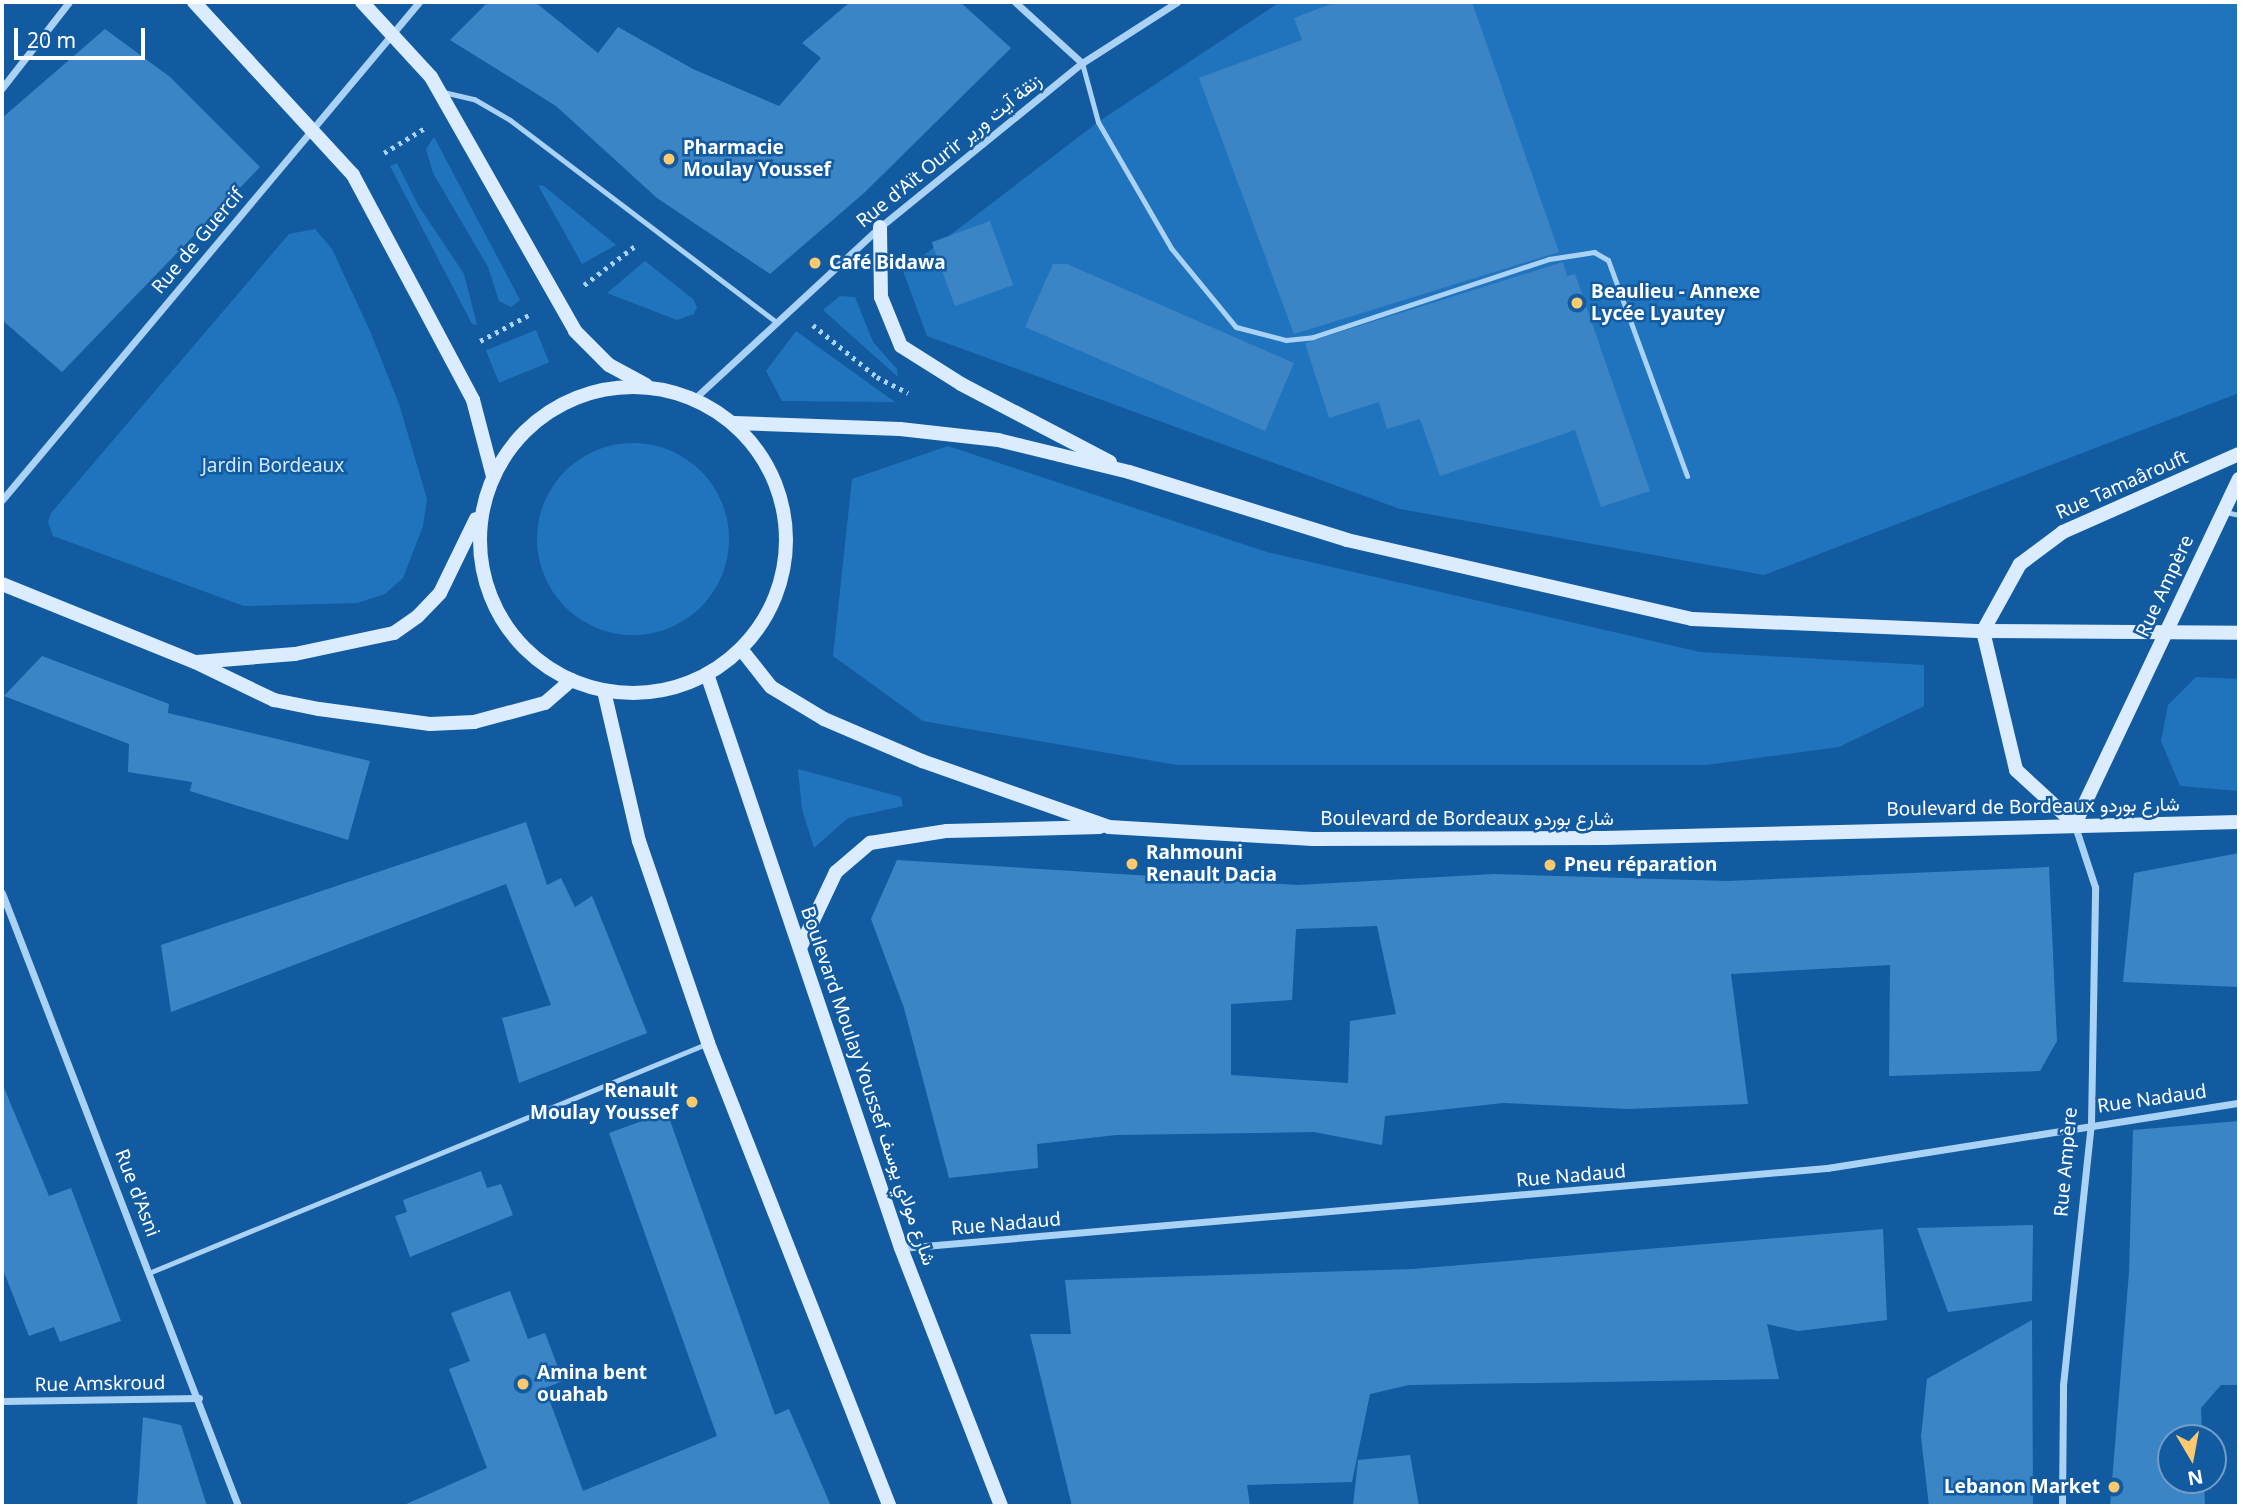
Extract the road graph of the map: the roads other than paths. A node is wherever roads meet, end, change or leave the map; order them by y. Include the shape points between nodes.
1 (69, 2) edge
2 (194, 2) edge
3 (362, 2) edge
4 (419, 2) edge
5 (1015, 2) edge
6 (1177, 2) edge
7 (392, 33) junction
8 (1082, 62) junction
9 (2, 88) edge
10 (440, 91) junction
11 (312, 129) junction
12 (880, 227) junction
13 (775, 321) junction
14 (650, 387) junction
15 (694, 399) junction
16 (734, 423) junction
17 (2239, 454) edge
18 (1129, 472) junction
19 (493, 475) junction
20 (1687, 476) dead end
21 (2239, 479) edge
22 (2, 500) edge
23 (484, 501) junction
24 (2222, 511) junction
25 (2239, 515) edge
26 (2, 584) edge
27 (1983, 631) junction
28 (2165, 631) junction
29 (2239, 634) edge
30 (741, 649) junction
31 (195, 662) junction
32 (707, 674) junction
33 (571, 680) junction
34 (604, 691) junction
35 (2239, 822) edge
36 (2075, 824) junction
37 (1109, 827) junction
38 (2, 893) edge
39 (801, 947) junction
40 (708, 1043) junction
41 (2239, 1103) edge
42 (2091, 1124) junction
43 (901, 1248) junction
44 (151, 1272) junction
45 (199, 1398) junction
46 (2, 1401) edge
47 (238, 1506) edge
48 (889, 1506) edge
49 (1001, 1506) edge
50 (2062, 1506) edge

1 - 9 street
2 - 11 main road
3 - 7 main road
4 - 7 street, Rue de Guercif
5 - 8 street
6 - 8 street, Rue d'Aït Ourir زنقة آيت ورير
7 - 10 main road
7 - 11 street, Rue de Guercif
8 - 12 street, Rue d'Aït Ourir زنقة آيت ورير
8 - 20 lane via 1098,122 1171,247 1236,327 1286,340 1313,337 1549,259 1594,252 1608,260
10 - 13 lane via 474,99 510,120
10 - 14 main road via 575,331 609,365
11 - 19 main road via 353,175 452,356 473,400
11 - 22 street, Rue de Guercif
12 - 13 street, Rue d'Aït Ourir زنقة آيت ورير
12 - 18 main road via 881,297 901,346 961,384
13 - 15 street, Rue d'Aït Ourir زنقة آيت ورير
14 - 15 main road
14 - 19 main road via 608,388 567,401 521,435
15 - 16 main road
16 - 18 main road via 998,440
16 - 30 main road via 765,459 775,481 783,503 787,553 771,608
17 - 27 main road, Rue Tamaârouft via 2063,532 2020,564
18 - 27 main road via 1347,540 1692,618
19 - 23 main road
21 - 24 main road, Rue Ampère
23 - 31 main road via 440,593 418,617 394,633 369,642 295,654
23 - 33 main road via 479,534 483,573 503,622 540,662
24 - 25 lane
24 - 28 main road, Rue Ampère
26 - 31 main road
27 - 28 main road
27 - 36 main road, Rue Ampère via 2016,770
28 - 29 main road
28 - 36 main road, Rue Ampère
30 - 32 main road
30 - 37 main road, Boulevard de Bordeaux شارع بوردو via 771,687 824,719 922,761
31 - 33 main road via 274,700 430,724 474,722 545,703
32 - 34 main road via 660,691
32 - 39 main road, Boulevard Moulay Youssef شارع مولاي يوسف
33 - 34 main road
34 - 40 main road via 639,841
35 - 36 main road, Boulevard de Bordeaux شارع بوردو
36 - 37 main road, Boulevard de Bordeaux شارع بوردو via 1604,838 1341,839
36 - 42 street, Rue Ampère via 2095,887
37 - 39 main road via 947,831 870,843 836,872
38 - 44 street, Rue d'Asni
39 - 43 main road, Boulevard Moulay Youssef شارع مولاي يوسف
40 - 44 lane
40 - 48 main road
41 - 42 street, Rue Nadaud
42 - 43 street, Rue Nadaud via 1827,1168
42 - 50 street, Rue Ampère via 2063,1385
43 - 49 main road, Boulevard Moulay Youssef شارع مولاي يوسف
44 - 45 street, Rue d'Asni
45 - 46 street, Rue Amskroud
45 - 47 street, Rue d'Asni

